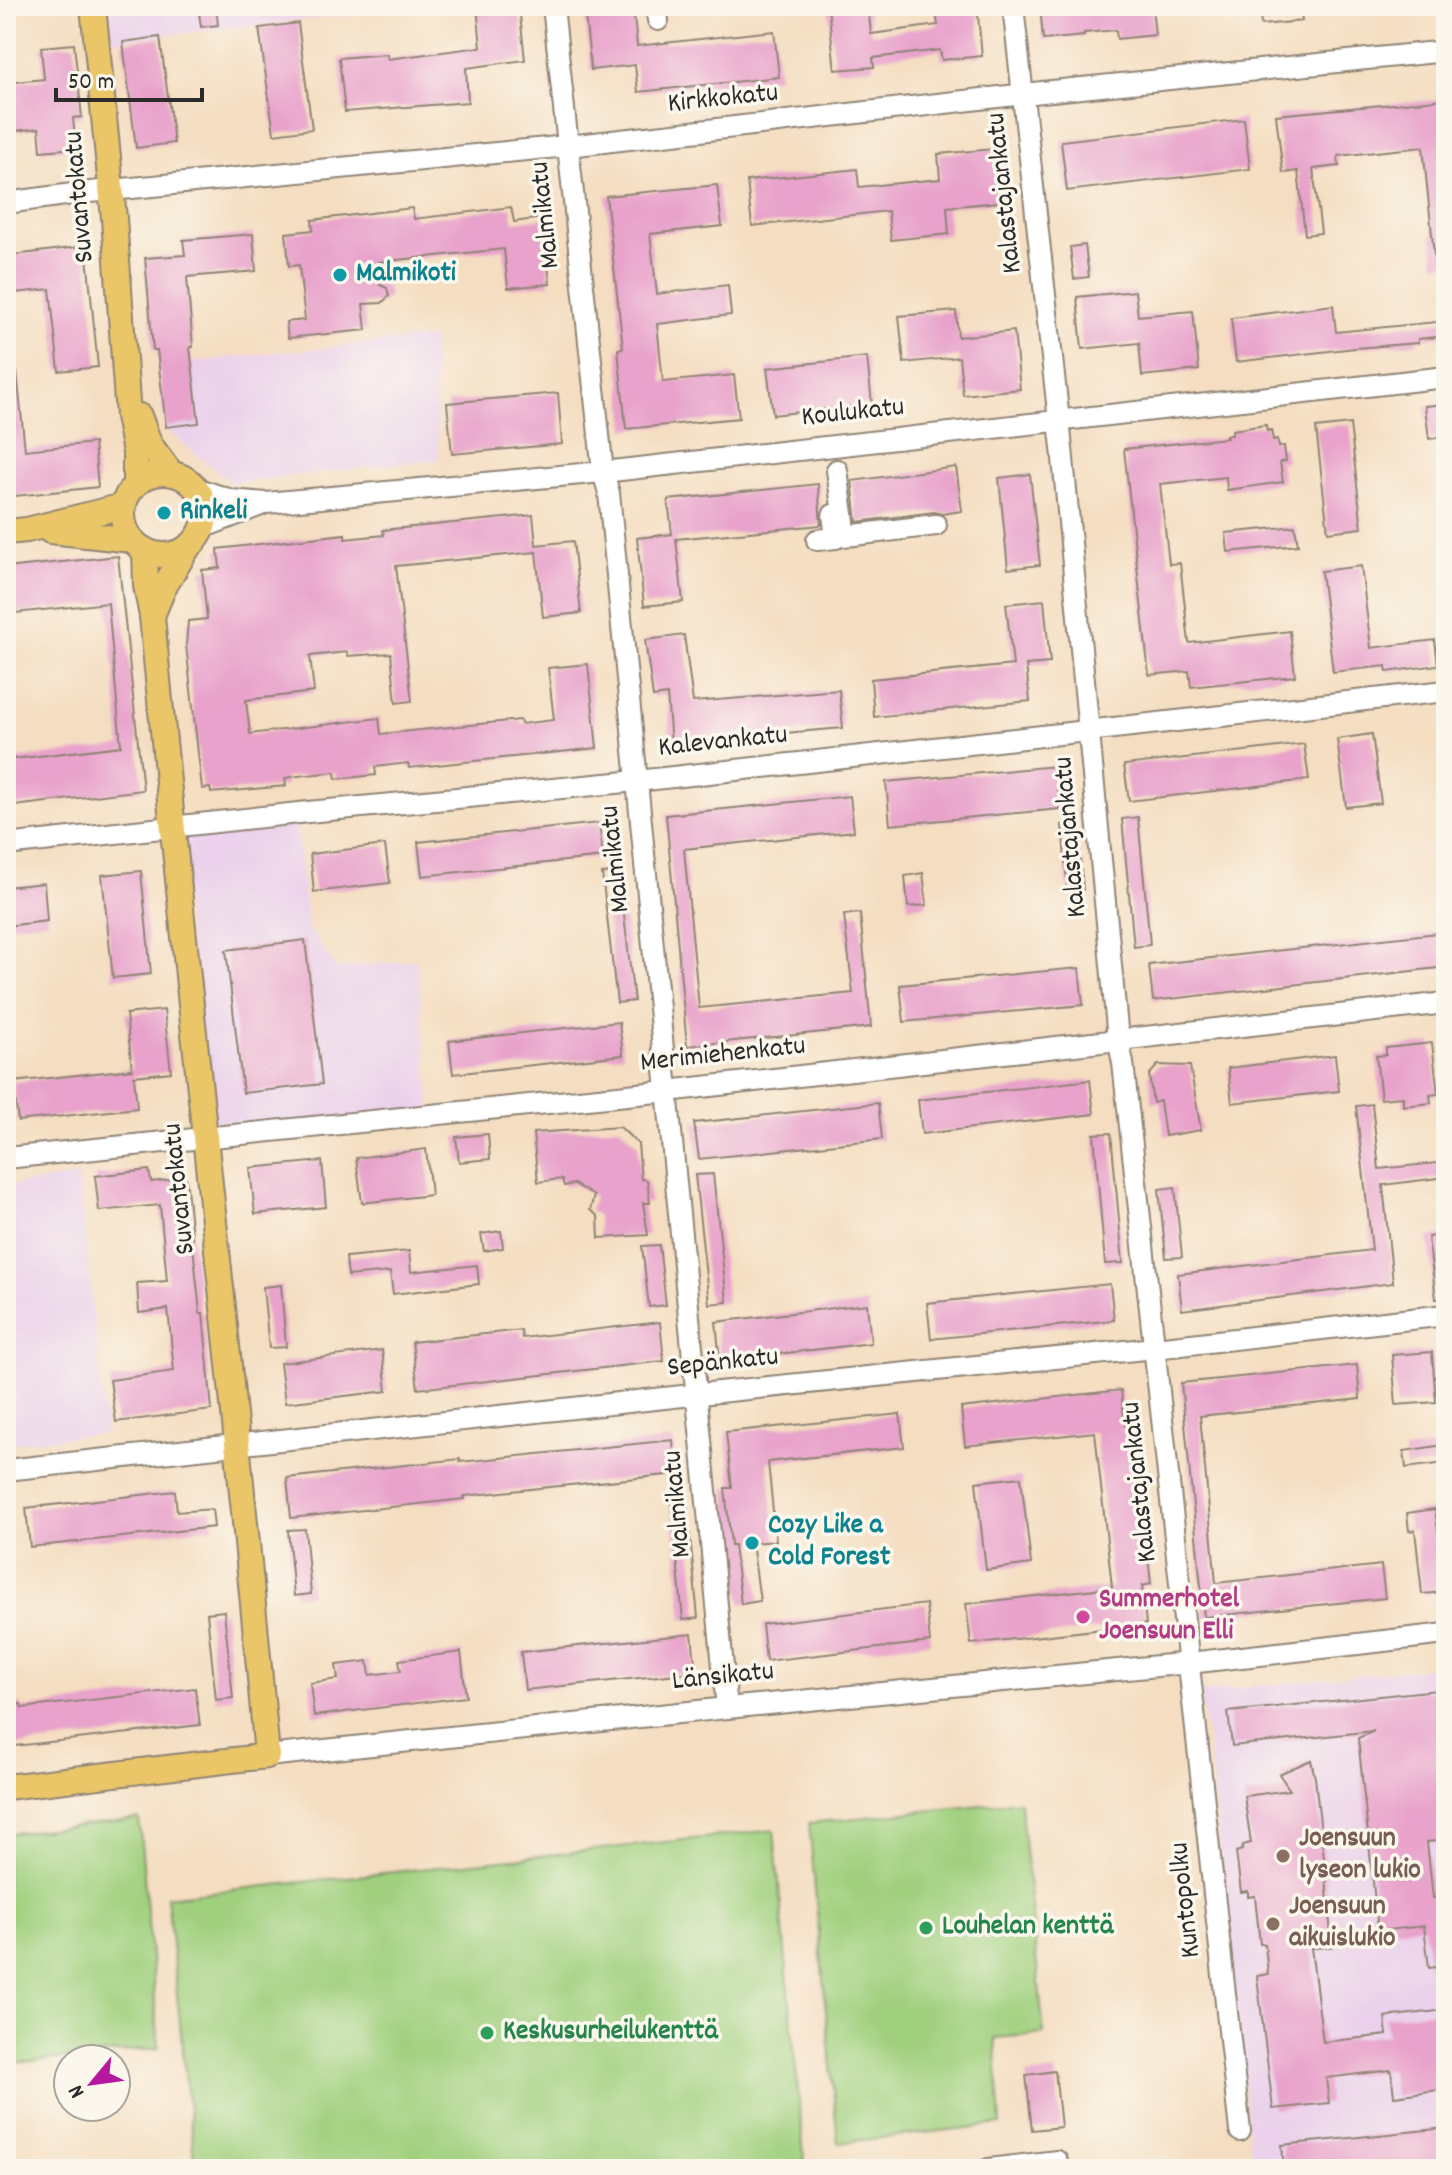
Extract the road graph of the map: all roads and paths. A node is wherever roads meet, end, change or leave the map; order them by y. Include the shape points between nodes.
1 (93, 6) edge
2 (553, 6) edge
3 (1013, 6) edge
4 (1446, 51) edge
5 (925, 84) dead end
6 (1023, 95) junction
7 (927, 105) junction
8 (568, 146) junction
9 (112, 191) junction
10 (6, 203) edge
11 (1446, 377) edge
12 (126, 382) junction
13 (1059, 421) junction
14 (603, 472) junction
15 (171, 473) junction
16 (135, 484) junction
17 (195, 488) junction
18 (266, 503) junction
19 (123, 506) junction
20 (936, 525) dead end
21 (17, 531) edge
22 (195, 538) junction
23 (817, 540) dead end
24 (138, 545) junction
25 (152, 616) junction
26 (1446, 691) edge
27 (1090, 729) junction
28 (637, 781) junction
29 (172, 827) junction
30 (6, 845) edge
31 (1446, 1003) edge
32 (1118, 1039) junction
33 (667, 1091) junction
34 (206, 1138) junction
35 (6, 1158) edge
36 (1446, 1315) edge
37 (1155, 1348) junction
38 (697, 1394) junction
39 (236, 1445) junction
40 (6, 1470) edge
41 (1446, 1634) edge
42 (1189, 1663) junction
43 (727, 1708) junction
44 (267, 1756) junction
45 (6, 1787) edge
46 (1240, 2131) dead end
47 (989, 2169) edge
48 (1058, 2169) edge

1 - 9 main road, Suvantokatu
2 - 8 street, Malmikatu
3 - 6 street, Kalastajankatu
4 - 6 street, Kirkkokatu
5 - 7 street
6 - 7 street, Kirkkokatu
6 - 13 street, Kalastajankatu
7 - 8 street, Kirkkokatu
8 - 9 street, Kirkkokatu
8 - 14 street, Malmikatu
9 - 10 street, Kirkkokatu
9 - 12 main road, Suvantokatu
11 - 13 street, Koulukatu
12 - 15 main road, Suvantokatu via 150,445
12 - 16 main road, Suvantokatu
13 - 14 street, Koulukatu
13 - 27 street, Kalastajankatu
14 - 18 street, Koulukatu
14 - 28 street, Malmikatu
15 - 16 main road via 152,474
15 - 17 main road
16 - 19 main road
17 - 18 street, Koulukatu via 231,500
17 - 22 main road via 205,512
18 - 22 street, Koulukatu
19 - 21 main road
19 - 24 main road via 124,524
20 - 23 street via 846,536 833,471 836,538
21 - 24 main road via 74,532
22 - 24 main road via 172,554 153,554
22 - 25 main road, Suvantokatu
24 - 25 main road, Suvantokatu
25 - 29 main road, Suvantokatu
26 - 27 street, Kalevankatu
27 - 28 street, Kalevankatu
27 - 32 street, Kalastajankatu
28 - 29 street, Kalevankatu
28 - 33 street, Malmikatu
29 - 30 street, Kalevankatu
29 - 34 main road, Suvantokatu
31 - 32 street, Merimiehenkatu
32 - 33 street, Merimiehenkatu
32 - 37 street, Kalastajankatu
33 - 34 street, Merimiehenkatu
33 - 38 street, Malmikatu
34 - 35 street, Merimiehenkatu
34 - 39 main road, Suvantokatu
36 - 37 street, Sepänkatu
37 - 38 street, Sepänkatu
37 - 42 street, Kalastajankatu
38 - 39 street, Sepänkatu
38 - 43 street, Malmikatu
39 - 40 street, Sepänkatu
39 - 44 main road, Suvantokatu
41 - 42 street, Länsikatu
42 - 43 street, Länsikatu
42 - 46 street, Kuntopolku
43 - 44 street, Länsikatu
44 - 45 main road, Länsikatu
47 - 48 street via 1057,2161

